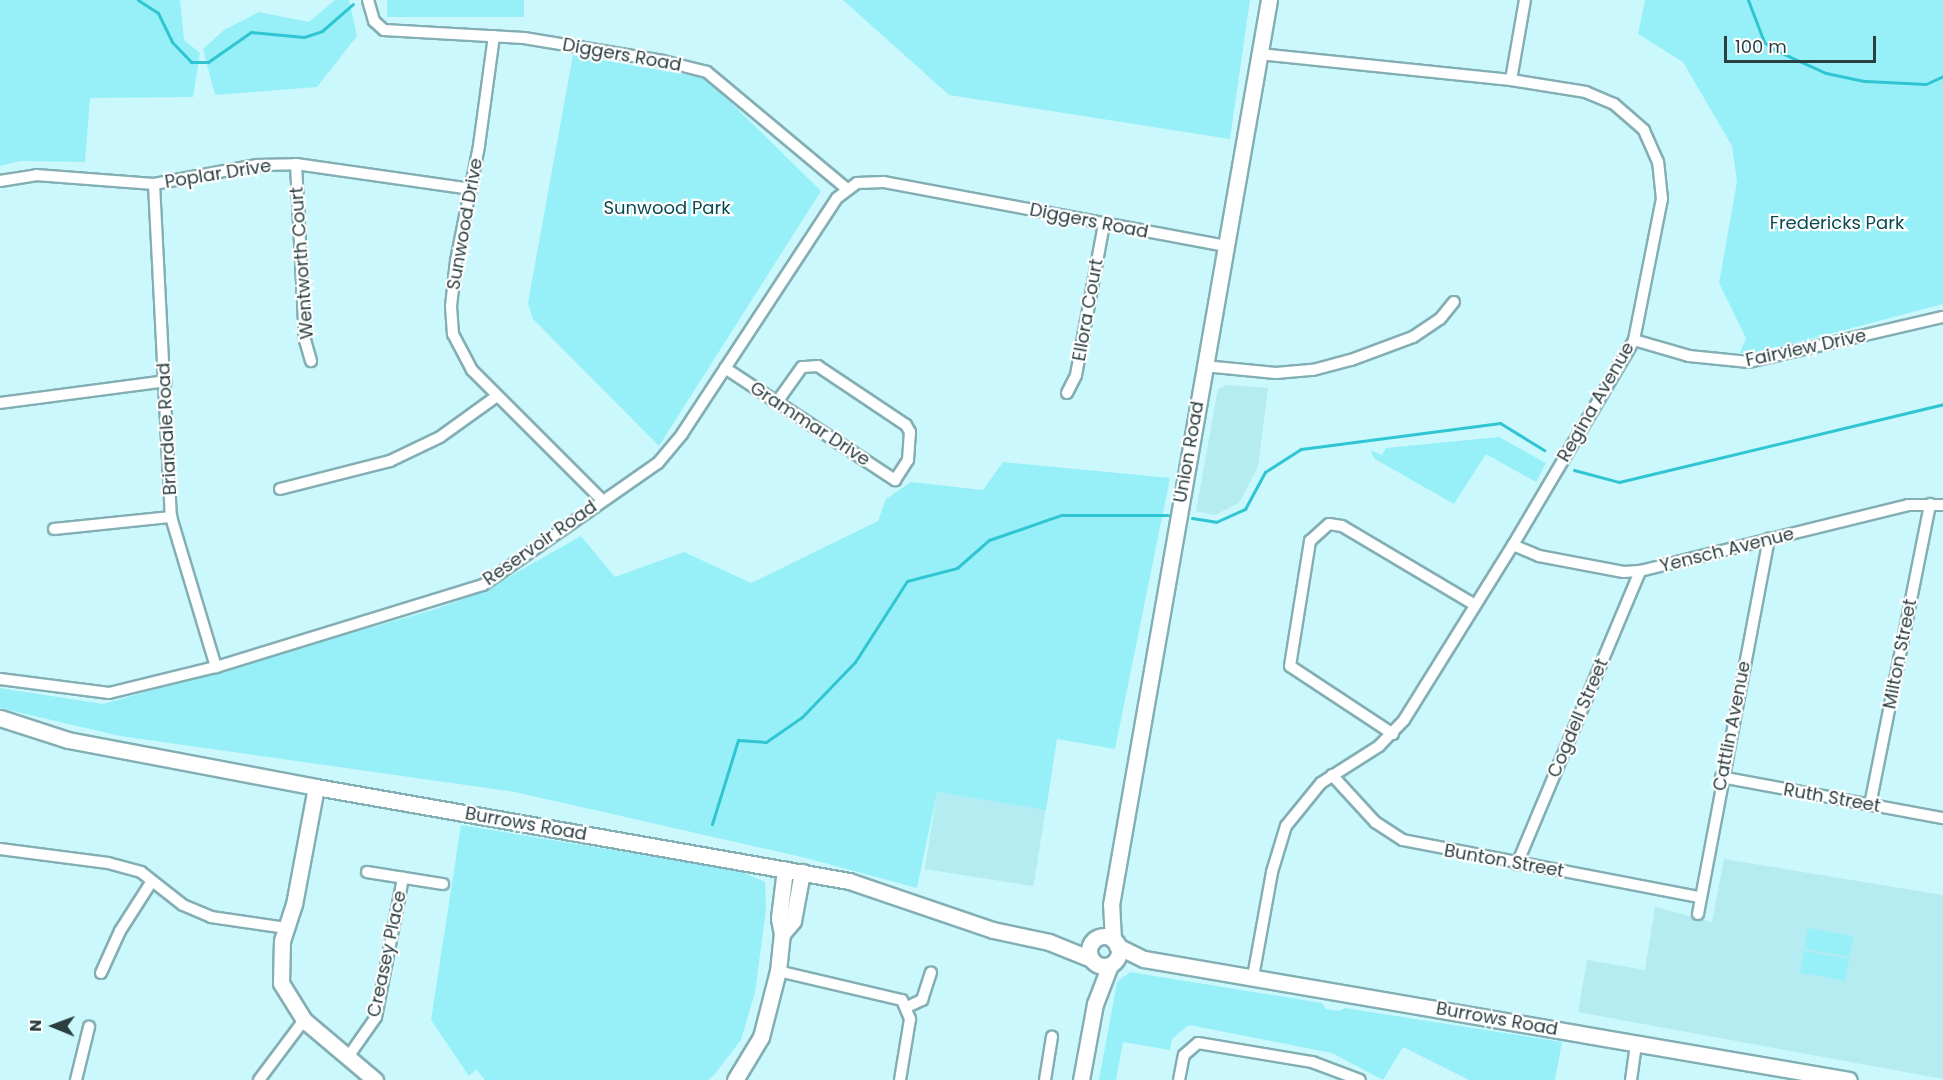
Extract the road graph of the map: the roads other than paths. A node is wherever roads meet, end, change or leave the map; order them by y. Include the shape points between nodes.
1 (1269, 0) edge
2 (1525, 0) edge
3 (368, 4) edge
4 (494, 36) junction
5 (1259, 54) junction
6 (1511, 80) junction
7 (296, 164) junction
8 (0, 181) edge
9 (154, 184) junction
10 (471, 189) junction
11 (847, 189) junction
12 (837, 198) joint
13 (1104, 224) junction
14 (1226, 246) junction
15 (1454, 302) dead end
16 (1943, 317) edge
17 (1634, 340) junction
18 (311, 361) dead end
19 (1204, 366) junction
20 (725, 368) junction
21 (166, 381) junction
22 (1067, 393) dead end
23 (497, 396) junction
24 (777, 402) junction
25 (0, 403) edge
26 (280, 489) dead end
27 (601, 500) junction
28 (1930, 504) junction
29 (1943, 505) edge
30 (171, 517) junction
31 (54, 529) dead end
32 (1769, 539) junction
33 (1512, 544) junction
34 (1640, 571) junction
35 (1475, 605) junction
36 (216, 667) junction
37 (0, 679) edge
38 (0, 718) edge
39 (1393, 734) junction
40 (1332, 775) junction
41 (1721, 777) junction
42 (316, 788) junction
43 (1870, 805) junction
44 (1943, 818) edge
45 (0, 849) edge
46 (1517, 864) junction
47 (785, 869) junction
48 (366, 872) dead end
49 (802, 872) junction
50 (403, 878) junction
51 (153, 881) junction
52 (443, 884) dead end
53 (1701, 897) junction
54 (1698, 914) dead end
55 (286, 928) junction
56 (782, 934) junction
57 (1049, 942) junction
58 (1108, 948) junction
59 (1092, 960) junction
60 (778, 971) junction
61 (931, 972) dead end
62 (101, 973) dead end
63 (1253, 978) junction
64 (1095, 1004) junction
65 (907, 1006) junction
66 (304, 1020) junction
67 (88, 1027) dead end
68 (1052, 1037) dead end
69 (1636, 1042) junction
70 (348, 1057) junction
71 (76, 1080) edge
72 (259, 1080) edge
73 (375, 1080) edge
74 (735, 1080) edge
75 (900, 1080) edge
76 (1045, 1080) edge
77 (1081, 1080) edge
78 (1179, 1080) edge
79 (1360, 1080) edge
80 (1631, 1080) edge
81 (1849, 1080) edge

1 - 5 main road, Union Road
2 - 6 street
3 - 4 street, Diggers Road via 384,30
4 - 10 street, Sunwood Drive
4 - 11 street, Diggers Road via 663,61 707,72
5 - 6 street, Regina Avenue
5 - 14 main road, Union Road
6 - 17 street, Regina Avenue via 1586,92 1614,104 1644,130 1658,162 1662,199
7 - 9 street, Poplar Drive via 257,165
7 - 10 street, Poplar Drive
7 - 18 street, Wentworth Court via 305,340
8 - 9 street, Poplar Drive via 36,176
9 - 21 street, Briardale Road
10 - 23 street, Sunwood Drive via 453,286 453,334 472,370
11 - 12 street, Diggers Road
11 - 13 street, Diggers Road via 857,183 884,182
12 - 20 street, Reservoir Road
13 - 14 street, Diggers Road
13 - 22 street, Ellora Court via 1076,375
14 - 19 main road, Union Road
15 - 19 street via 1440,319 1413,337 1313,370 1276,373
16 - 17 street, Fairview Drive via 1749,362 1689,356
17 - 33 street, Regina Avenue
19 - 58 main road, Union Road via 1111,905 1105,911
20 - 24 street, Grammar Drive
20 - 27 street, Reservoir Road via 658,463
21 - 25 street
21 - 30 street, Briardale Road
23 - 26 street via 440,437 390,461
23 - 27 street, Sunwood Drive
24 - 24 street, Grammar Drive via 802,367 818,366 906,425 910,432 908,460 895,480
27 - 36 street, Reservoir Road via 483,585 422,607
28 - 29 street, Yensch Avenue
28 - 32 street, Yensch Avenue via 1908,505
28 - 43 street, Milton Street
30 - 31 street
30 - 36 street, Briardale Road
32 - 34 street, Yensch Avenue
32 - 41 street, Cattlin Avenue
33 - 34 street, Yensch Avenue via 1539,556 1624,572
33 - 35 street, Regina Avenue
34 - 46 street, Cogdell Street
35 - 39 street, Regina Avenue
35 - 39 street via 1342,526 1329,524 1310,541 1290,666
36 - 37 street, Reservoir Road via 109,693
38 - 42 main road, Burrows Road via 68,740
39 - 40 street, Regina Avenue
40 - 46 street, Bunton Street via 1375,822 1403,840
40 - 63 street, Regina Avenue via 1307,795 1286,826 1272,872
41 - 43 street, Ruth Street
41 - 53 street, Cattlin Avenue
42 - 47 main road, Burrows Road
42 - 55 main road
43 - 44 street, Ruth Street
45 - 51 street via 108,863 141,872
46 - 53 street, Bunton Street
47 - 49 main road, Burrows Road
47 - 56 main road via 779,918
48 - 50 street, Creasey Place
49 - 56 main road via 793,921
49 - 57 main road, Burrows Road via 874,887 993,930
50 - 52 street, Creasey Place
50 - 70 street, Creasey Place via 376,1017
51 - 55 street via 183,905 211,917
51 - 62 street via 120,931
53 - 54 street, Cattlin Avenue
55 - 66 main road via 279,955 281,983
56 - 60 main road
57 - 58 main road, Burrows Road
57 - 59 main road, Burrows Road
58 - 59 main road, Union Road
58 - 63 main road, Burrows Road via 1144,959
58 - 64 main road, Union Road
59 - 64 main road, Union Road
60 - 65 street via 891,995
60 - 74 main road via 761,1037
61 - 65 street via 922,1000
63 - 69 main road, Burrows Road
64 - 77 main road, Union Road
65 - 75 street via 910,1019
66 - 70 main road
66 - 72 street
67 - 71 street
68 - 76 street
69 - 80 street
69 - 81 main road, Burrows Road
70 - 73 main road
78 - 79 street via 1184,1055 1198,1042 1312,1062

